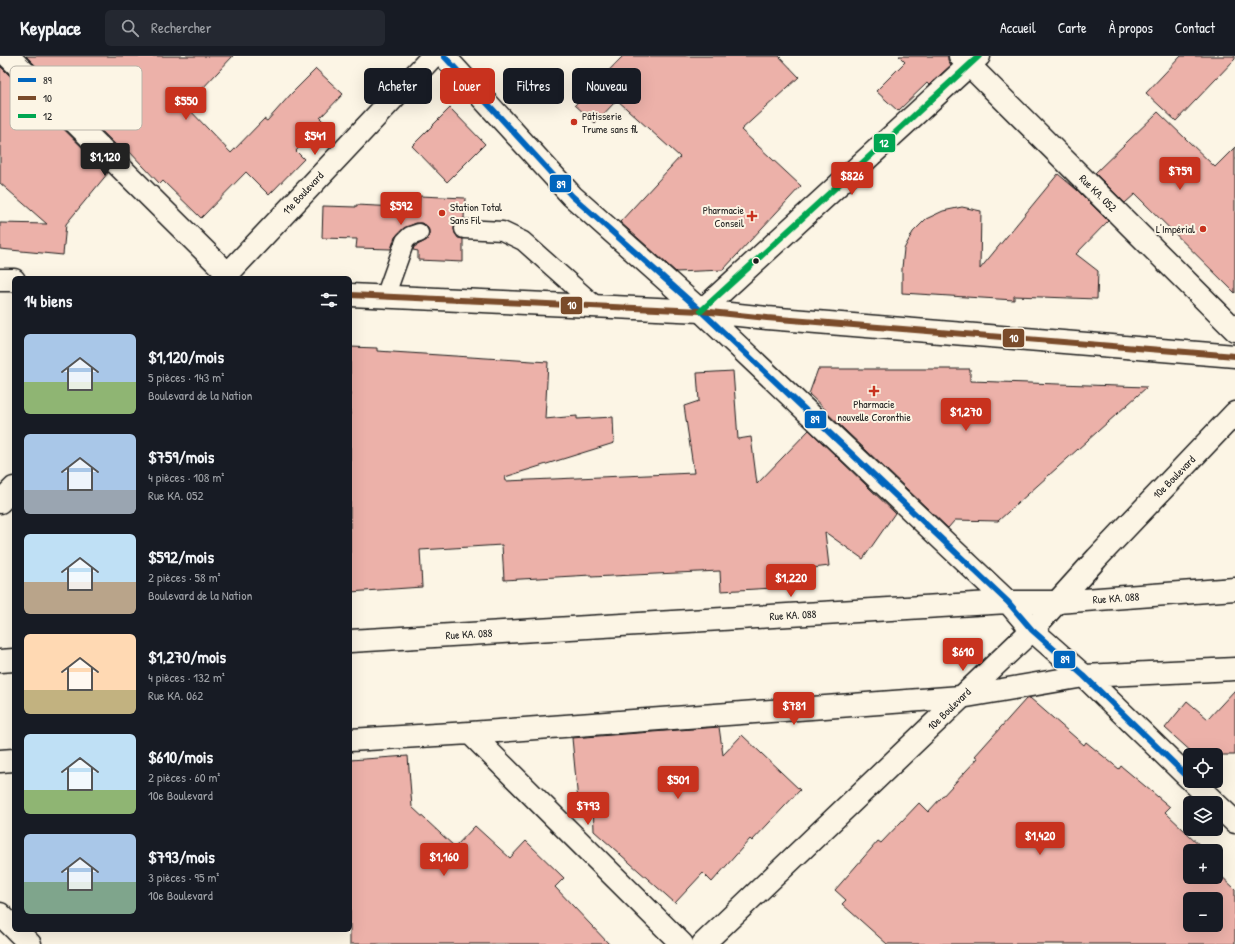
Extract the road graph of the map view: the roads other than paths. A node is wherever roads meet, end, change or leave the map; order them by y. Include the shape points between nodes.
1 (8, 56) edge
2 (433, 56) edge
3 (444, 56) edge
4 (970, 59) edge
5 (18, 66) edge
6 (81, 130) edge
7 (464, 229) dead end
8 (419, 233) dead end
9 (225, 276) edge
10 (0, 280) edge
11 (12, 280) edge
12 (352, 295) edge
13 (385, 296) junction
14 (596, 306) junction
15 (701, 311) junction
16 (1235, 330) edge
17 (1235, 356) edge
18 (1235, 413) edge
19 (12, 490) edge
20 (0, 502) edge
21 (1235, 589) edge
22 (1008, 602) junction
23 (1057, 602) junction
24 (1032, 630) junction
25 (352, 641) edge
26 (12, 660) edge
27 (0, 661) edge
28 (1235, 669) edge
29 (1084, 676) junction
30 (961, 697) junction
31 (470, 733) junction
32 (352, 740) edge
33 (12, 760) edge
34 (0, 761) edge
35 (1183, 772) edge
36 (1199, 788) edge
37 (1207, 796) edge
38 (1223, 811) edge
39 (1235, 822) edge
40 (0, 914) edge
41 (12, 926) edge
42 (18, 932) edge
43 (30, 944) edge
44 (682, 944) edge
45 (703, 944) edge

1 - 5 street
2 - 9 street, 11e Boulevard
3 - 15 street via 572,196
4 - 15 street
4 - 16 street, Rue KA. 052
6 - 9 street
7 - 14 lane via 502,231 523,240
8 - 13 lane via 405,241
10 - 11 street
12 - 13 street
13 - 14 street
14 - 15 street
15 - 17 street
15 - 22 street
18 - 23 street, 10e Boulevard
19 - 20 street
21 - 23 street, Rue KA. 088
22 - 23 street, Rue KA. 088
22 - 24 street
22 - 25 street, Rue KA. 088
23 - 24 street, 10e Boulevard
24 - 29 street
24 - 30 street, 10e Boulevard
26 - 27 street
28 - 29 street
29 - 30 street
29 - 35 street
30 - 31 street
30 - 45 street, 10e Boulevard
31 - 32 street
31 - 44 street
33 - 34 street
36 - 37 street
38 - 39 street
40 - 41 street
42 - 43 street

